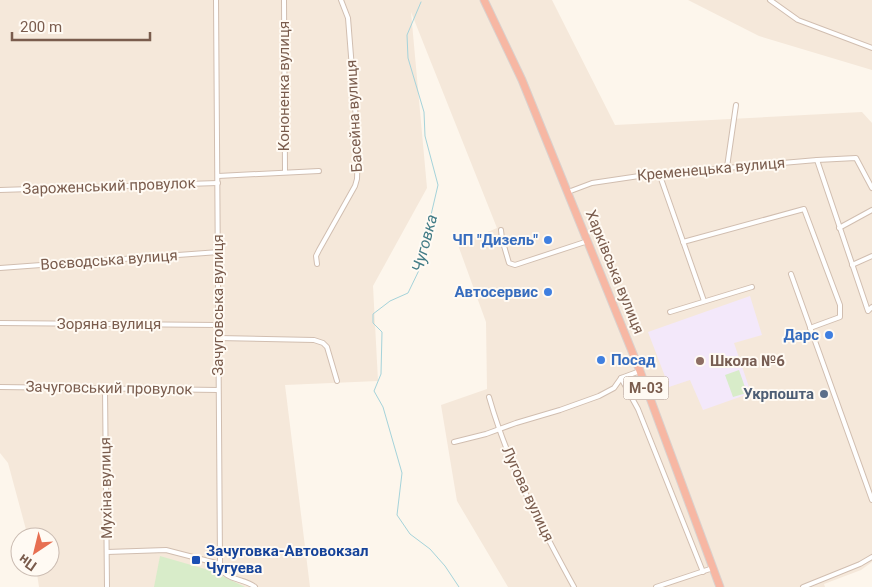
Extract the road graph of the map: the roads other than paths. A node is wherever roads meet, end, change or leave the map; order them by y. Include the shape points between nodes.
1 (216, 0) edge
2 (284, 0) edge
3 (341, 0) edge
4 (484, 0) edge
5 (770, 0) edge
6 (872, 48) edge
7 (736, 105) dead end
8 (816, 160) junction
9 (727, 167) junction
10 (319, 171) dead end
11 (285, 172) junction
12 (659, 173) junction
13 (218, 176) junction
14 (218, 182) junction
15 (872, 188) edge
16 (0, 190) edge
17 (568, 192) junction
18 (872, 210) edge
19 (839, 228) junction
20 (502, 230) dead end
21 (588, 240) junction
22 (683, 242) junction
23 (219, 252) junction
24 (872, 256) edge
25 (317, 264) dead end
26 (852, 265) junction
27 (0, 268) edge
28 (791, 274) dead end
29 (752, 286) dead end
30 (704, 301) junction
31 (872, 307) edge
32 (670, 312) dead end
33 (0, 323) edge
34 (218, 325) junction
35 (810, 328) junction
36 (218, 338) junction
37 (640, 371) junction
38 (621, 378) junction
39 (337, 381) dead end
40 (0, 387) edge
41 (105, 388) junction
42 (218, 390) junction
43 (489, 397) dead end
44 (500, 428) junction
45 (454, 442) dead end
46 (872, 500) edge
47 (107, 552) junction
48 (872, 557) edge
49 (220, 564) junction
50 (713, 568) junction
51 (703, 572) junction
52 (107, 587) edge
53 (255, 587) edge
54 (574, 587) edge
55 (656, 587) edge
56 (720, 587) edge
57 (803, 587) edge

1 - 13 street, Зачуговська вулиця
2 - 11 street, Кононенка вулиця
3 - 25 street, Басейна вулиця via 348,18 358,145 357,179 316,256
4 - 17 highway, Харківська вулиця / М-03 via 522,80
5 - 6 street via 798,20
7 - 9 street
8 - 9 street, Кременецька вулиця
8 - 15 street, Кременецька вулиця via 856,158
8 - 19 street
9 - 12 street, Кременецька вулиця
10 - 11 street, Зароженський провулок
11 - 13 street, Зароженський провулок
12 - 17 street, Кременецька вулиця via 592,182
12 - 22 street
13 - 14 street, Зачуговська вулиця
14 - 16 street, Зароженський провулок
14 - 23 street, Зачуговська вулиця
17 - 21 highway, Харківська вулиця / М-03
18 - 19 street
19 - 26 street
20 - 21 street via 509,263 515,265
21 - 37 highway, Харківська вулиця / М-03
22 - 30 street
22 - 35 street via 804,209 840,305 840,317
23 - 27 street, Воєводська вулиця
23 - 34 street, Зачуговська вулиця
24 - 26 street
26 - 31 street via 868,311
28 - 35 street
29 - 30 street
30 - 32 street
33 - 34 street, Зоряна вулиця
34 - 36 street, Зачуговська вулиця
35 - 46 street
36 - 39 street via 314,340 323,343
36 - 42 street, Зачуговська вулиця
37 - 38 street
37 - 50 highway, Харківська вулиця / М-03
38 - 44 street via 614,388 599,396
38 - 51 street via 638,409
40 - 41 street, Зачуговський провулок
41 - 42 street, Зачуговський провулок
41 - 47 street, Мухіна вулиця
42 - 49 street, Зачуговська вулиця
43 - 44 street, Лугова вулиця
44 - 45 street
44 - 54 street, Лугова вулиця via 506,450
47 - 49 street via 166,550
47 - 52 street, Мухіна вулиця
48 - 57 street
49 - 53 street via 226,575
50 - 51 street
50 - 56 highway, Харківська вулиця / М-03
51 - 55 street

